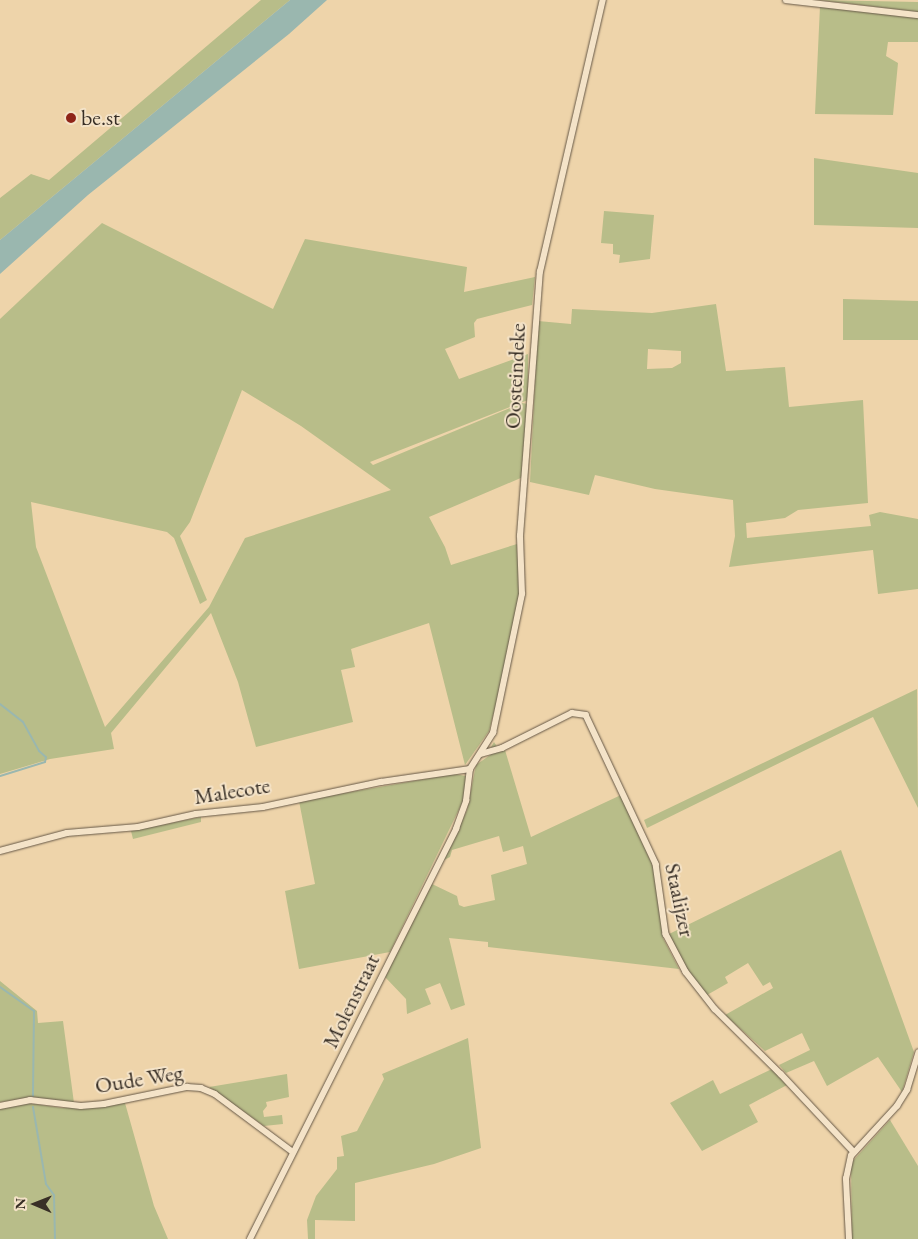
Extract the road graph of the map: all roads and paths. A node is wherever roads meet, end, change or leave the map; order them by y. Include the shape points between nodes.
1 (603, 0) edge
2 (786, 0) edge
3 (918, 15) edge
4 (481, 754) junction
5 (470, 772) junction
6 (0, 851) edge
7 (918, 1053) edge
8 (0, 1106) edge
9 (293, 1152) junction
10 (854, 1152) junction
11 (250, 1239) edge
12 (849, 1239) edge

1 - 4 street, Oosteindeke via 540,272 520,536 522,594 497,716
2 - 3 street
4 - 5 street, Oosteindeke
4 - 10 street, Staalijzer via 502,748 572,713 586,715 656,864 666,934 686,972 715,1009 782,1074
5 - 6 street, Malecote via 381,782 263,807 196,814 138,827 67,833
5 - 9 street, Molenstraat via 466,802 456,829 338,1069
7 - 10 street via 907,1090 897,1106
8 - 9 street, Oude Weg via 30,1100 74,1105 104,1104 187,1087 202,1088 215,1094
9 - 11 street, Molenstraat
10 - 12 street via 848,1163 846,1179

